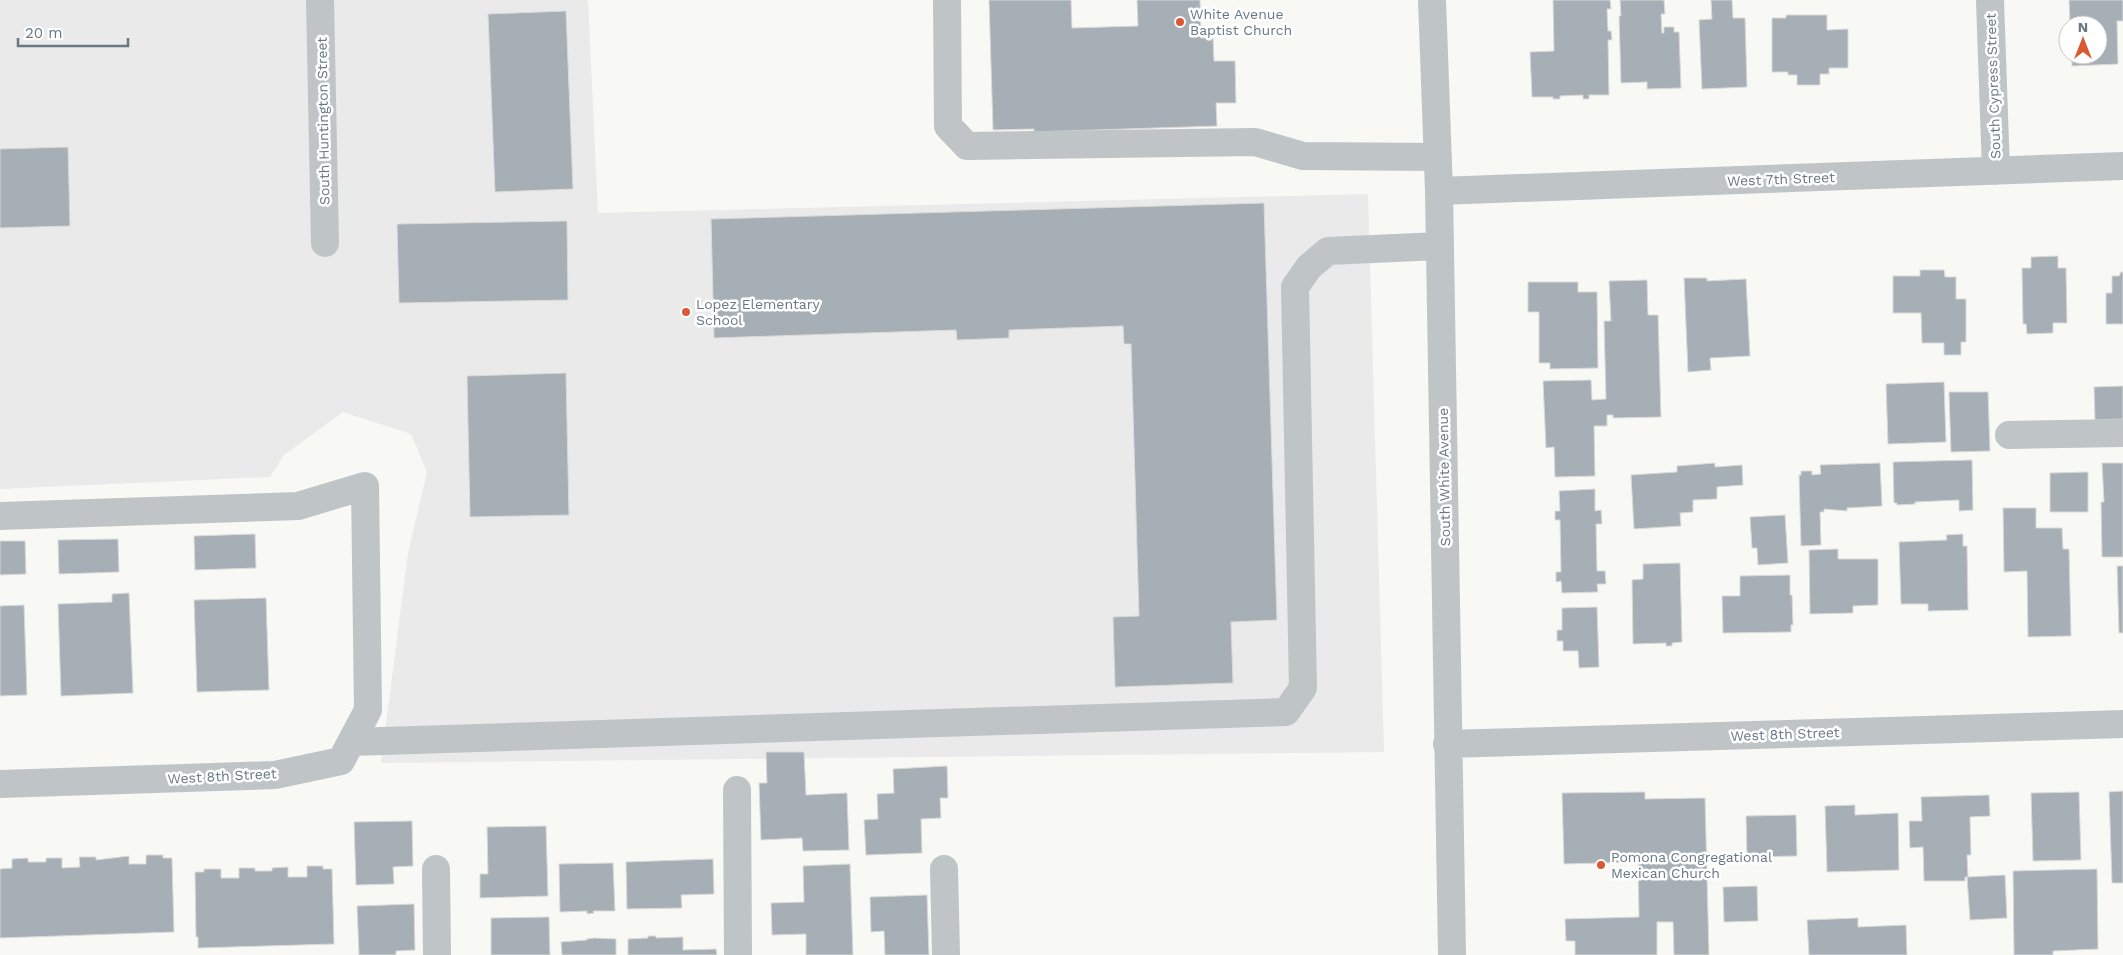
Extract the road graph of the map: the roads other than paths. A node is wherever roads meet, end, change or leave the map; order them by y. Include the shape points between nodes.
1 (320, 0) edge
2 (947, 0) edge
3 (1432, 0) edge
4 (1990, 0) edge
5 (1438, 157) junction
6 (2123, 166) edge
7 (1996, 171) junction
8 (1439, 191) junction
9 (326, 243) dead end
10 (1440, 246) junction
11 (2123, 433) edge
12 (2009, 435) dead end
13 (0, 516) edge
14 (2123, 724) edge
15 (351, 742) junction
16 (1448, 744) junction
17 (0, 784) edge
18 (737, 790) dead end
19 (436, 869) dead end
20 (944, 869) dead end
21 (437, 955) edge
22 (738, 955) edge
23 (946, 955) edge
24 (1452, 955) edge

1 - 9 street, South Huntington Street
2 - 5 street via 948,126 966,146 1254,142 1303,156
3 - 5 street, South White Avenue
4 - 7 street, South Cypress Street
5 - 8 street, South White Avenue
6 - 7 street, West 7th Street
7 - 8 street, West 7th Street
8 - 10 street, South White Avenue
10 - 15 street via 1328,251 1309,267 1295,287 1302,688 1286,712
10 - 16 street, South White Avenue
11 - 12 street
13 - 15 street, West 8th Street via 298,506 365,486 368,710
14 - 16 street, West 8th Street
15 - 17 street, West 8th Street via 341,761 275,775
16 - 24 street, South White Avenue
18 - 22 street
19 - 21 street
20 - 23 street

